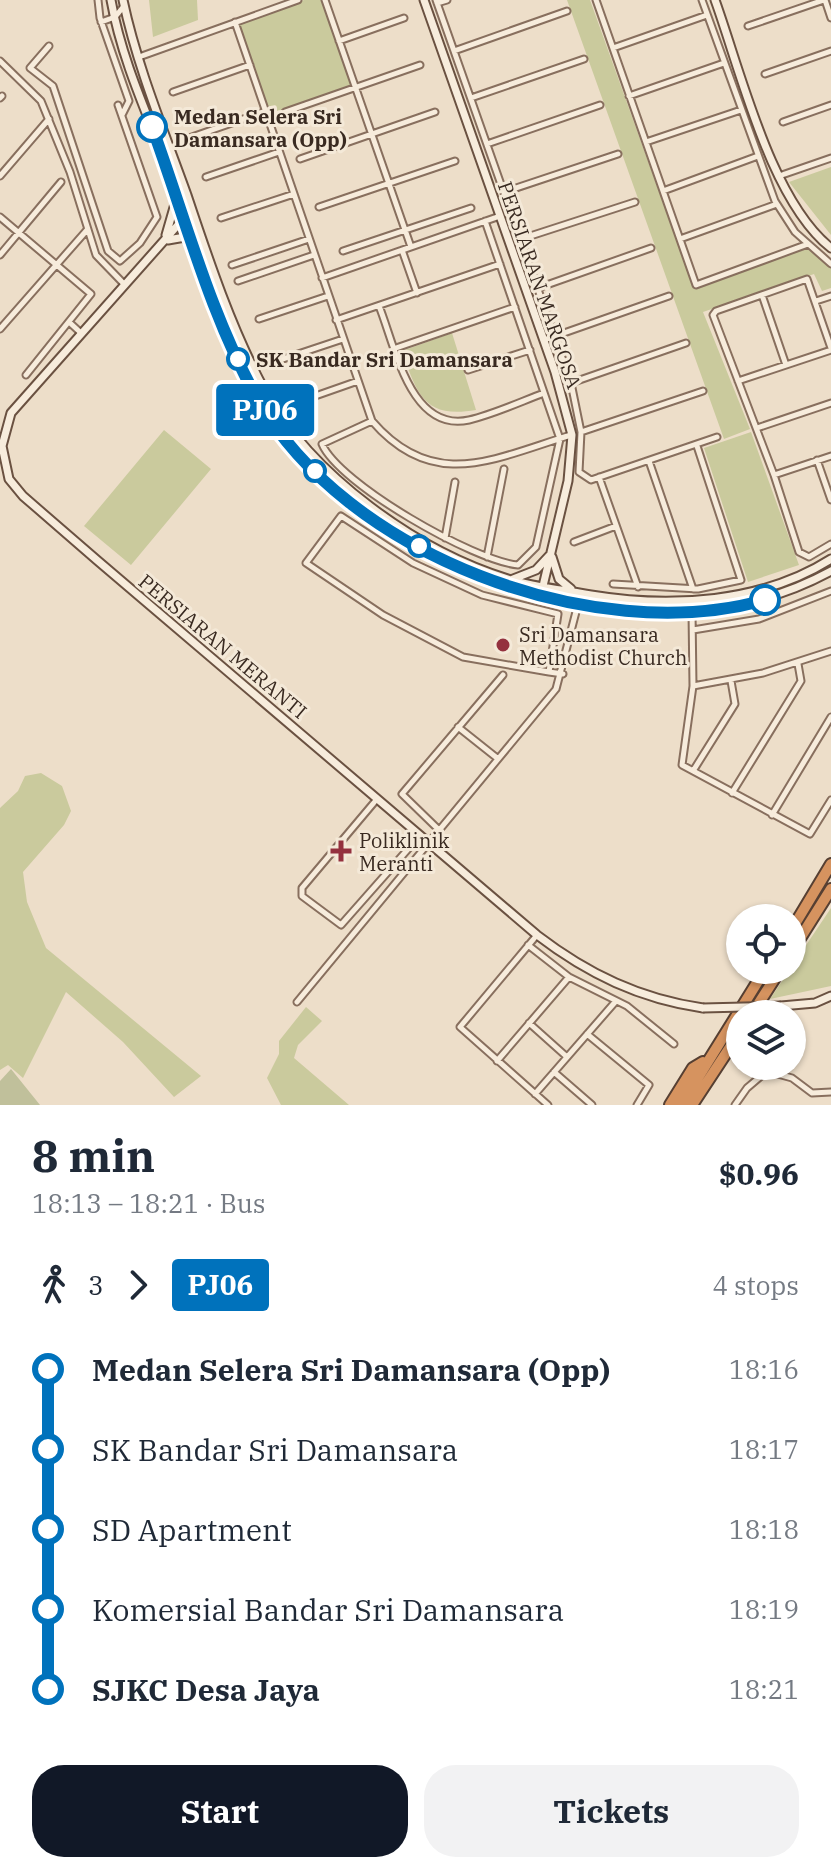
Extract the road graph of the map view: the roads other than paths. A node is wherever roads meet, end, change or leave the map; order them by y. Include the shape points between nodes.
1 (98, 0) edge
2 (111, 0) edge
3 (298, 0) edge
4 (325, 0) edge
5 (424, 0) edge
6 (447, 0) edge
7 (702, 0) edge
8 (715, 0) edge
9 (824, 0) edge
10 (598, 1) edge
11 (437, 2) edge
12 (123, 3) edge
13 (567, 11) dead end
14 (707, 15) junction
15 (115, 17) junction
16 (404, 18) dead end
17 (831, 18) edge
18 (101, 22) junction
19 (235, 22) junction
20 (748, 26) dead end
21 (339, 41) junction
22 (49, 46) dead end
23 (613, 48) junction
24 (454, 51) junction
25 (831, 51) edge
26 (139, 57) junction
27 (584, 59) dead end
28 (0, 61) edge
29 (724, 63) junction
30 (250, 65) junction
31 (420, 65) dead end
32 (765, 74) dead end
33 (355, 87) junction
34 (173, 92) dead end
35 (629, 96) junction
36 (471, 98) junction
37 (118, 105) dead end
38 (600, 105) dead end
39 (831, 105) edge
40 (741, 110) junction
41 (266, 111) junction
42 (285, 112) dead end
43 (435, 112) dead end
44 (122, 116) junction
45 (49, 119) junction
46 (783, 122) dead end
47 (372, 134) junction
48 (189, 138) dead end
49 (646, 142) junction
50 (487, 144) junction
51 (279, 152) junction
52 (618, 154) dead end
53 (758, 156) junction
54 (831, 158) edge
55 (300, 159) dead end
56 (455, 161) dead end
57 (81, 167) junction
58 (70, 172) junction
59 (0, 176) edge
60 (206, 177) dead end
61 (778, 177) junction
62 (61, 182) dead end
63 (389, 183) junction
64 (663, 191) junction
65 (504, 192) junction
66 (177, 193) junction
67 (294, 194) junction
68 (635, 202) dead end
69 (777, 204) junction
70 (319, 207) dead end
71 (471, 208) dead end
72 (189, 216) junction
73 (500, 216) junction
74 (0, 217) edge
75 (221, 218) dead end
76 (485, 221) junction
77 (405, 229) junction
78 (87, 230) junction
79 (19, 232) junction
80 (309, 239) junction
81 (521, 239) junction
82 (680, 239) junction
83 (161, 244) junction
84 (808, 244) junction
85 (411, 247) junction
86 (651, 248) dead end
87 (831, 248) edge
88 (195, 249) junction
89 (402, 250) junction
90 (343, 251) dead end
91 (0, 255) edge
92 (314, 255) junction
93 (57, 263) junction
94 (500, 264) junction
95 (831, 264) edge
96 (232, 265) dead end
97 (322, 278) junction
98 (238, 281) dead end
99 (124, 284) junction
100 (538, 288) junction
101 (417, 293) junction
102 (762, 295) junction
103 (328, 296) junction
104 (669, 296) dead end
105 (831, 296) edge
106 (816, 301) junction
107 (379, 306) junction
108 (515, 307) junction
109 (259, 319) dead end
110 (336, 320) junction
111 (69, 322) junction
112 (0, 329) edge
113 (81, 333) junction
114 (554, 336) junction
115 (343, 339) junction
116 (544, 340) junction
117 (686, 343) dead end
118 (396, 348) junction
119 (831, 349) edge
120 (530, 350) junction
121 (271, 363) dead end
122 (786, 365) junction
123 (468, 370) dead end
124 (26, 375) dead end
125 (358, 381) junction
126 (738, 381) junction
127 (571, 383) junction
128 (703, 391) dead end
129 (544, 393) junction
130 (301, 401) dead end
131 (831, 403) edge
132 (372, 421) junction
133 (757, 428) junction
134 (576, 434) junction
135 (717, 437) dead end
136 (560, 439) junction
137 (697, 446) junction
138 (831, 456) edge
139 (817, 460) junction
140 (649, 461) junction
141 (504, 469) dead end
142 (774, 475) junction
143 (599, 477) junction
144 (455, 482) dead end
145 (831, 500) edge
146 (350, 505) junction
147 (341, 516) junction
148 (616, 526) junction
149 (445, 538) junction
150 (574, 542) dead end
151 (831, 544) edge
152 (551, 552) junction
153 (487, 557) junction
154 (828, 562) edge
155 (830, 572) edge
156 (511, 579) junction
157 (613, 584) dead end
158 (543, 586) junction
159 (638, 587) junction
160 (508, 588) junction
161 (693, 589) junction
162 (831, 591) edge
163 (576, 592) junction
164 (575, 603) junction
165 (692, 612) junction
166 (693, 630) junction
167 (831, 651) edge
168 (798, 664) junction
169 (549, 672) junction
170 (563, 674) junction
171 (503, 675) dead end
172 (731, 681) junction
173 (693, 686) junction
174 (831, 717) edge
175 (458, 727) junction
176 (497, 758) junction
177 (693, 771) junction
178 (732, 793) junction
179 (377, 799) junction
180 (831, 800) edge
181 (772, 815) junction
182 (438, 829) junction
183 (429, 842) junction
184 (409, 848) dead end
185 (831, 864) edge
186 (831, 889) edge
187 (806, 906) edge
188 (806, 929) edge
189 (537, 935) junction
190 (528, 945) junction
191 (569, 977) junction
192 (756, 984) edge
193 (831, 996) edge
194 (616, 1001) junction
195 (297, 1002) dead end
196 (529, 1023) junction
197 (587, 1034) junction
198 (674, 1044) dead end
199 (726, 1053) edge
200 (567, 1057) junction
201 (708, 1058) junction
202 (497, 1061) junction
203 (554, 1072) junction
204 (831, 1092) edge
205 (535, 1094) junction
206 (548, 1105) edge
207 (592, 1105) edge
208 (637, 1105) edge
209 (670, 1105) edge
210 (681, 1105) edge
211 (695, 1105) edge
212 (736, 1105) edge

1 - 18 street
2 - 15 main road
3 - 19 street
4 - 21 street
5 - 73 main road, PERSIARAN MARGOSA
6 - 11 street
7 - 14 street
8 - 61 main road
9 - 17 street
9 - 20 street
10 - 23 street
11 - 24 street
12 - 15 street
12 - 26 main road
13 - 24 street
14 - 23 street
14 - 29 street
15 - 18 street
15 - 66 main road
16 - 21 street
18 - 44 street via 129,101
19 - 26 street
19 - 30 street
21 - 33 street
22 - 57 street via 30,68 53,86
23 - 35 street
24 - 36 street
25 - 32 street
26 - 72 main road
27 - 36 street
28 - 45 street via 36,93
29 - 35 street
29 - 40 street
30 - 34 street
30 - 41 street
31 - 33 street
33 - 42 street
33 - 47 street
35 - 49 street
36 - 50 street
37 - 44 street
38 - 50 street
39 - 46 street
40 - 49 street
40 - 53 street
41 - 48 street
41 - 51 street
43 - 47 street
44 - 57 street via 157,217 123,260 108,251
45 - 58 street
45 - 59 street
47 - 55 street
47 - 63 street
49 - 64 street
50 - 65 street
51 - 60 street
51 - 67 street
52 - 65 street
53 - 64 street
53 - 69 street
54 - 61 street
56 - 63 street
57 - 58 street
58 - 78 street
61 - 87 main road via 798,214
62 - 79 street
63 - 70 street
63 - 77 street
64 - 82 street
65 - 81 street
66 - 72 main road
66 - 83 main road
67 - 75 street
67 - 80 street
68 - 81 street
69 - 82 street
69 - 84 street
71 - 77 street
72 - 83 main road, PERSIARAN MERANTI
72 - 88 main road
72 - 156 main road via 246,352 294,434 356,498 430,543
73 - 76 street
73 - 116 main road, PERSIARAN MARGOSA
74 - 79 street
76 - 85 street
76 - 94 street
77 - 85 street
77 - 90 street
78 - 93 street
78 - 99 street via 100,262
79 - 91 street
79 - 93 street
80 - 92 street
80 - 96 street
81 - 100 street
82 - 84 street via 696,285
83 - 88 main road via 185,237
83 - 99 main road, PERSIARAN MERANTI
84 - 95 street
85 - 89 street
86 - 100 street
88 - 146 main road via 257,398 287,440
89 - 97 street
89 - 101 street
92 - 97 street
92 - 98 street
93 - 111 street via 91,294
93 - 112 street
94 - 101 street
94 - 108 street
97 - 103 street
99 - 113 main road, PERSIARAN MERANTI
100 - 114 street
101 - 107 street
102 - 106 street via 806,279
102 - 122 street
102 - 126 street via 714,313
103 - 109 street
103 - 110 street
104 - 114 street
105 - 106 street
106 - 119 street
107 - 110 street
107 - 118 street
108 - 118 street
108 - 120 street
110 - 115 street
111 - 113 street
111 - 124 street
113 - 179 main road, PERSIARAN MERANTI via 6,424 2,446 9,479
114 - 116 street
114 - 127 street
115 - 121 street
115 - 125 street
116 - 134 main road, PERSIARAN MARGOSA
117 - 127 street
118 - 129 street via 415,398 441,417 469,420
119 - 122 street
120 - 123 street
120 - 129 street
122 - 126 street
125 - 130 street
125 - 132 street
126 - 133 street
127 - 134 street
128 - 134 street
129 - 136 street
131 - 133 street
132 - 136 street via 412,455 444,465 478,462
132 - 149 street via 322,444 366,489
133 - 142 street
134 - 136 street
134 - 143 street via 578,468 591,480
134 - 152 main road, PERSIARAN MARGOSA
135 - 137 street
136 - 153 street via 536,547 518,565
137 - 140 street
137 - 161 street via 741,580
138 - 139 street
139 - 142 street
139 - 145 street
140 - 143 street
140 - 161 street
141 - 153 street
142 - 151 street via 799,552 809,557
143 - 148 street
144 - 149 street
146 - 147 street
146 - 160 main road via 424,549
147 - 169 street via 413,563 482,595 558,614
147 - 169 street via 307,561 308,567 463,657
148 - 150 street
148 - 159 street
149 - 153 street
152 - 156 main road via 536,570
152 - 158 main road, PERSIARAN MARGOSA
152 - 163 main road via 559,579
154 - 155 main road
154 - 163 main road via 790,580 714,599 622,600
155 - 165 main road via 757,602
156 - 158 main road
157 - 159 street
158 - 160 main road via 535,591
158 - 163 main road
158 - 164 main road
159 - 161 street
160 - 164 main road
162 - 166 street via 759,619
164 - 165 main road
164 - 170 street
165 - 166 street
166 - 173 street
167 - 168 street
168 - 172 street
168 - 178 street via 801,681
169 - 170 street
170 - 176 street via 553,694
171 - 175 street
172 - 173 street
172 - 177 street via 735,704
173 - 177 street via 681,764
174 - 181 street
175 - 176 street
175 - 182 street via 402,794
176 - 182 street
177 - 178 street
178 - 181 street
179 - 183 main road, PERSIARAN MERANTI
179 - 184 street via 302,896 341,925
180 - 181 street via 810,834
182 - 183 street
183 - 189 main road, PERSIARAN MERANTI
183 - 195 street
185 - 187 highway
186 - 188 highway
189 - 190 street
189 - 193 main road, PERSIARAN MERANTI, bridge via 571,961 663,1002 703,1008 781,1006
190 - 191 street
190 - 202 street via 460,1027
191 - 194 street
191 - 196 street
192 - 201 highway
194 - 197 street
194 - 198 street
196 - 200 street
196 - 202 street
197 - 200 street
197 - 208 street via 649,1085
199 - 211 highway
200 - 203 street
201 - 209 highway via 693,1068
201 - 210 highway
202 - 205 street
203 - 205 street
203 - 207 street
204 - 212 street via 812,1093 792,1078 767,1071
205 - 206 street

